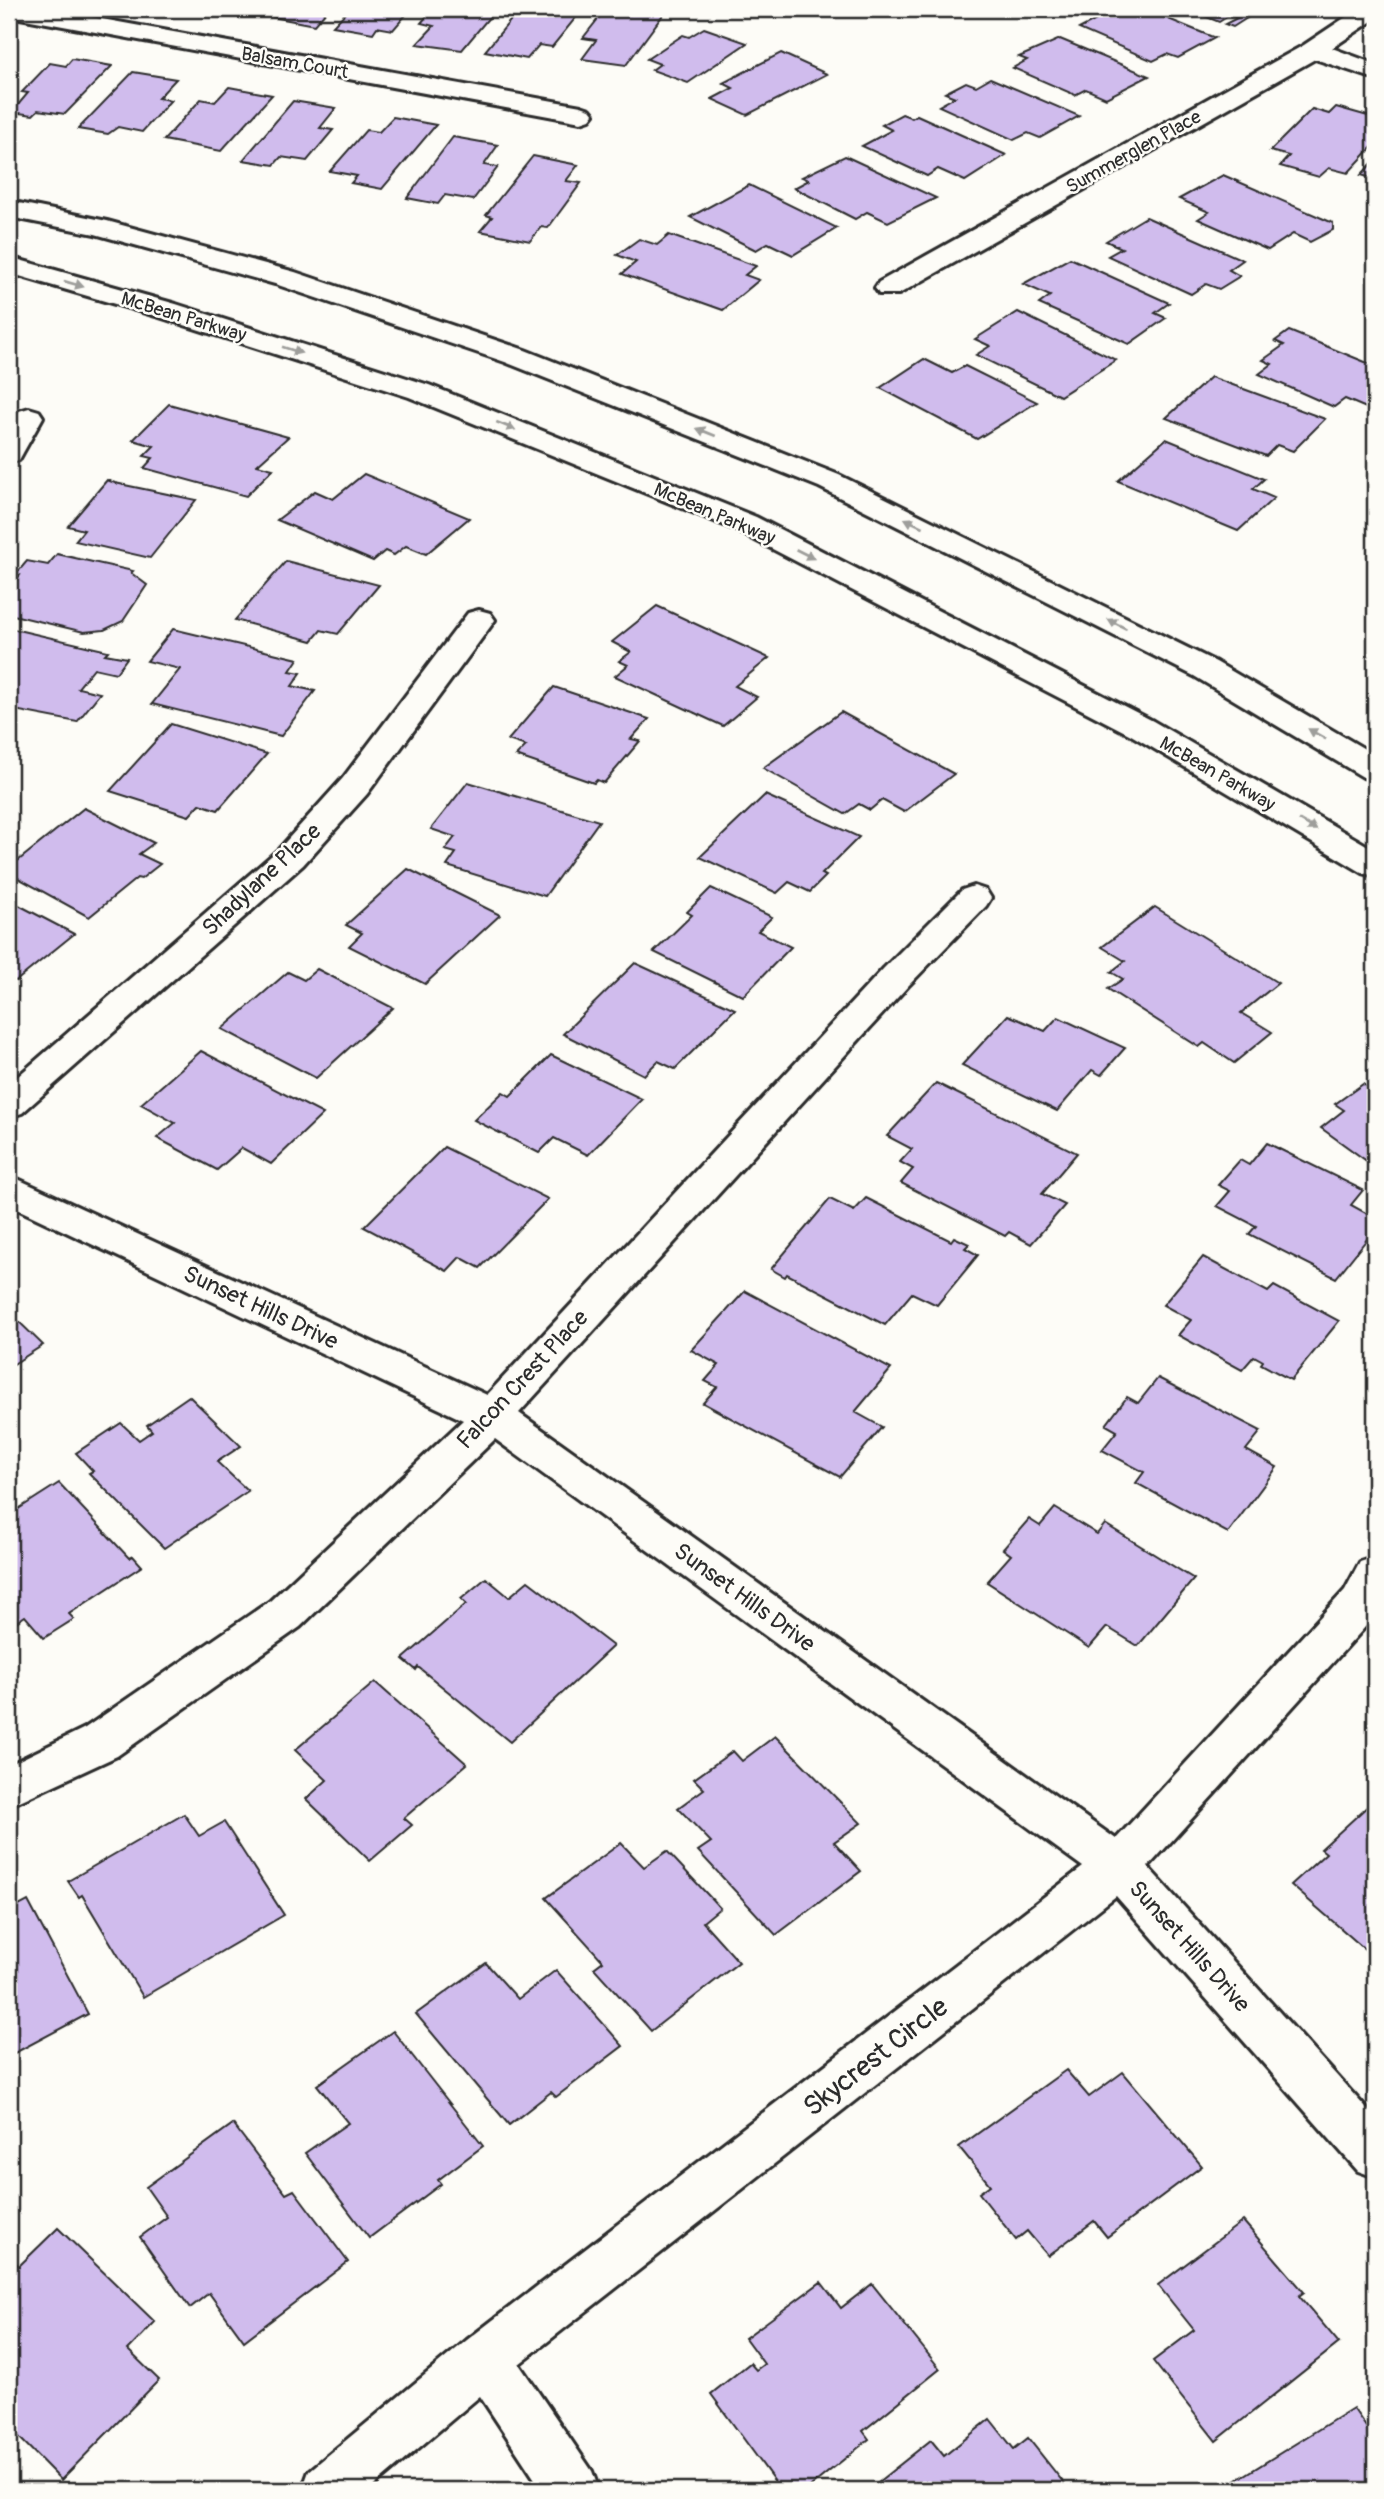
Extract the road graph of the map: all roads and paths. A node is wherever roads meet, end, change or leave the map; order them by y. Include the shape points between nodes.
1 (9, 9) edge
2 (1374, 9) edge
3 (1313, 50) junction
4 (1375, 72) edge
5 (581, 114) dead end
6 (9, 209) edge
7 (9, 265) edge
8 (889, 288) dead end
9 (29, 416) dead end
10 (9, 454) edge
11 (479, 621) dead end
12 (1375, 769) edge
13 (1375, 865) edge
14 (974, 898) dead end
15 (9, 1104) edge
16 (9, 1189) edge
17 (493, 1416) junction
18 (1375, 1574) edge
19 (9, 1786) edge
20 (1119, 1867) junction
21 (1375, 2154) edge
22 (485, 2358) junction
23 (328, 2490) edge
24 (573, 2490) edge

1 - 5 street, Balsam Court
2 - 3 street, Summerglen Place
3 - 4 street
3 - 8 street, Summerglen Place
12 -> 6 street via 1205,670 829,481 515,356 285,278 98,227
7 -> 13 street, McBean Parkway via 419,391 745,523 1142,728
9 - 10 street
11 - 15 street, Shadylane Place via 355,786 291,856
14 - 17 street, Falcon Crest Place
16 - 17 street, Sunset Hills Drive
17 - 19 street, Falcon Crest Place via 285,1614 101,1742
17 - 20 street, Sunset Hills Drive
18 - 20 street, Skycrest Circle via 1360,1603
20 - 21 street, Sunset Hills Drive
20 - 22 street, Skycrest Circle
22 - 23 street, Skycrest Circle
22 - 24 street

